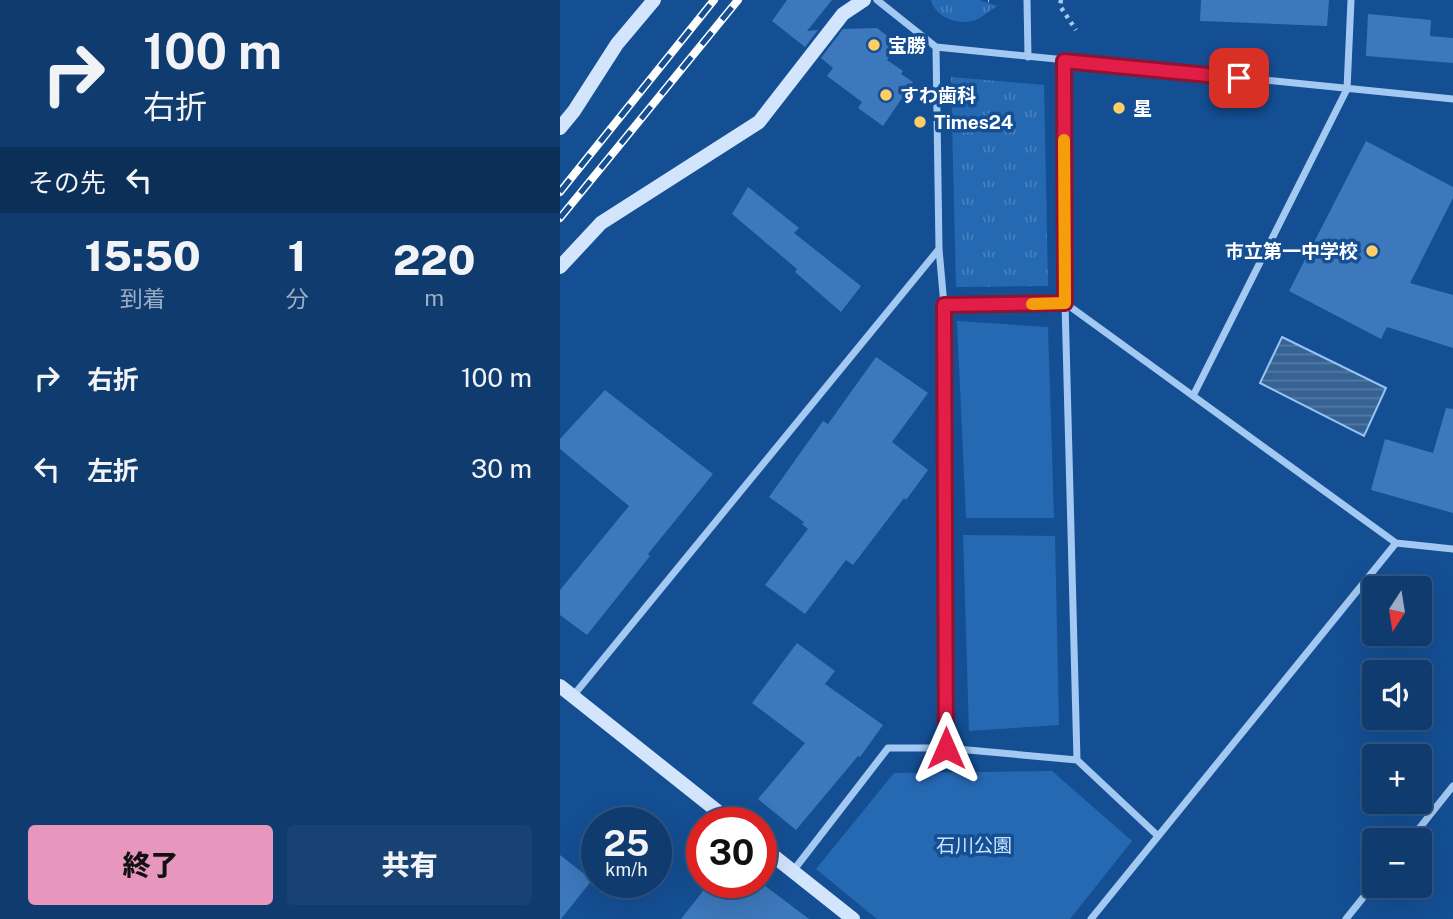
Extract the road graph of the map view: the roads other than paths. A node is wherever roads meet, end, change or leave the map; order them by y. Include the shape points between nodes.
1 (654, 0) edge
2 (864, 0) edge
3 (877, 0) edge
4 (1027, 0) edge
5 (1351, 0) edge
6 (936, 47) junction
7 (1028, 57) junction
8 (1064, 61) junction
9 (1347, 89) junction
10 (1453, 99) edge
11 (560, 128) edge
12 (939, 249) junction
13 (560, 267) edge
14 (1065, 303) junction
15 (944, 305) junction
16 (1193, 396) junction
17 (1396, 543) junction
18 (1453, 549) edge
19 (560, 685) edge
20 (573, 696) junction
21 (946, 748) junction
22 (1077, 760) junction
23 (1453, 786) edge
24 (713, 807) edge
25 (1420, 828) edge
26 (1157, 835) junction
27 (777, 859) edge
28 (793, 872) junction
29 (1363, 898) edge
30 (853, 919) edge
31 (1091, 919) edge
32 (1346, 919) edge

1 - 11 street via 617,44
2 - 13 street via 843,14 759,122 601,223
3 - 6 street
4 - 7 street
5 - 9 street
6 - 7 street
6 - 12 street
7 - 8 street
8 - 9 street
8 - 14 street
9 - 10 street
9 - 16 street
12 - 15 street
12 - 20 street
14 - 15 street
14 - 16 street
14 - 22 street
15 - 21 street
16 - 17 street
17 - 18 street
17 - 26 street
19 - 20 street
20 - 24 street
21 - 22 street
21 - 28 street via 888,748
22 - 26 street
23 - 25 street
26 - 31 street
27 - 28 street
28 - 30 street
29 - 32 street

